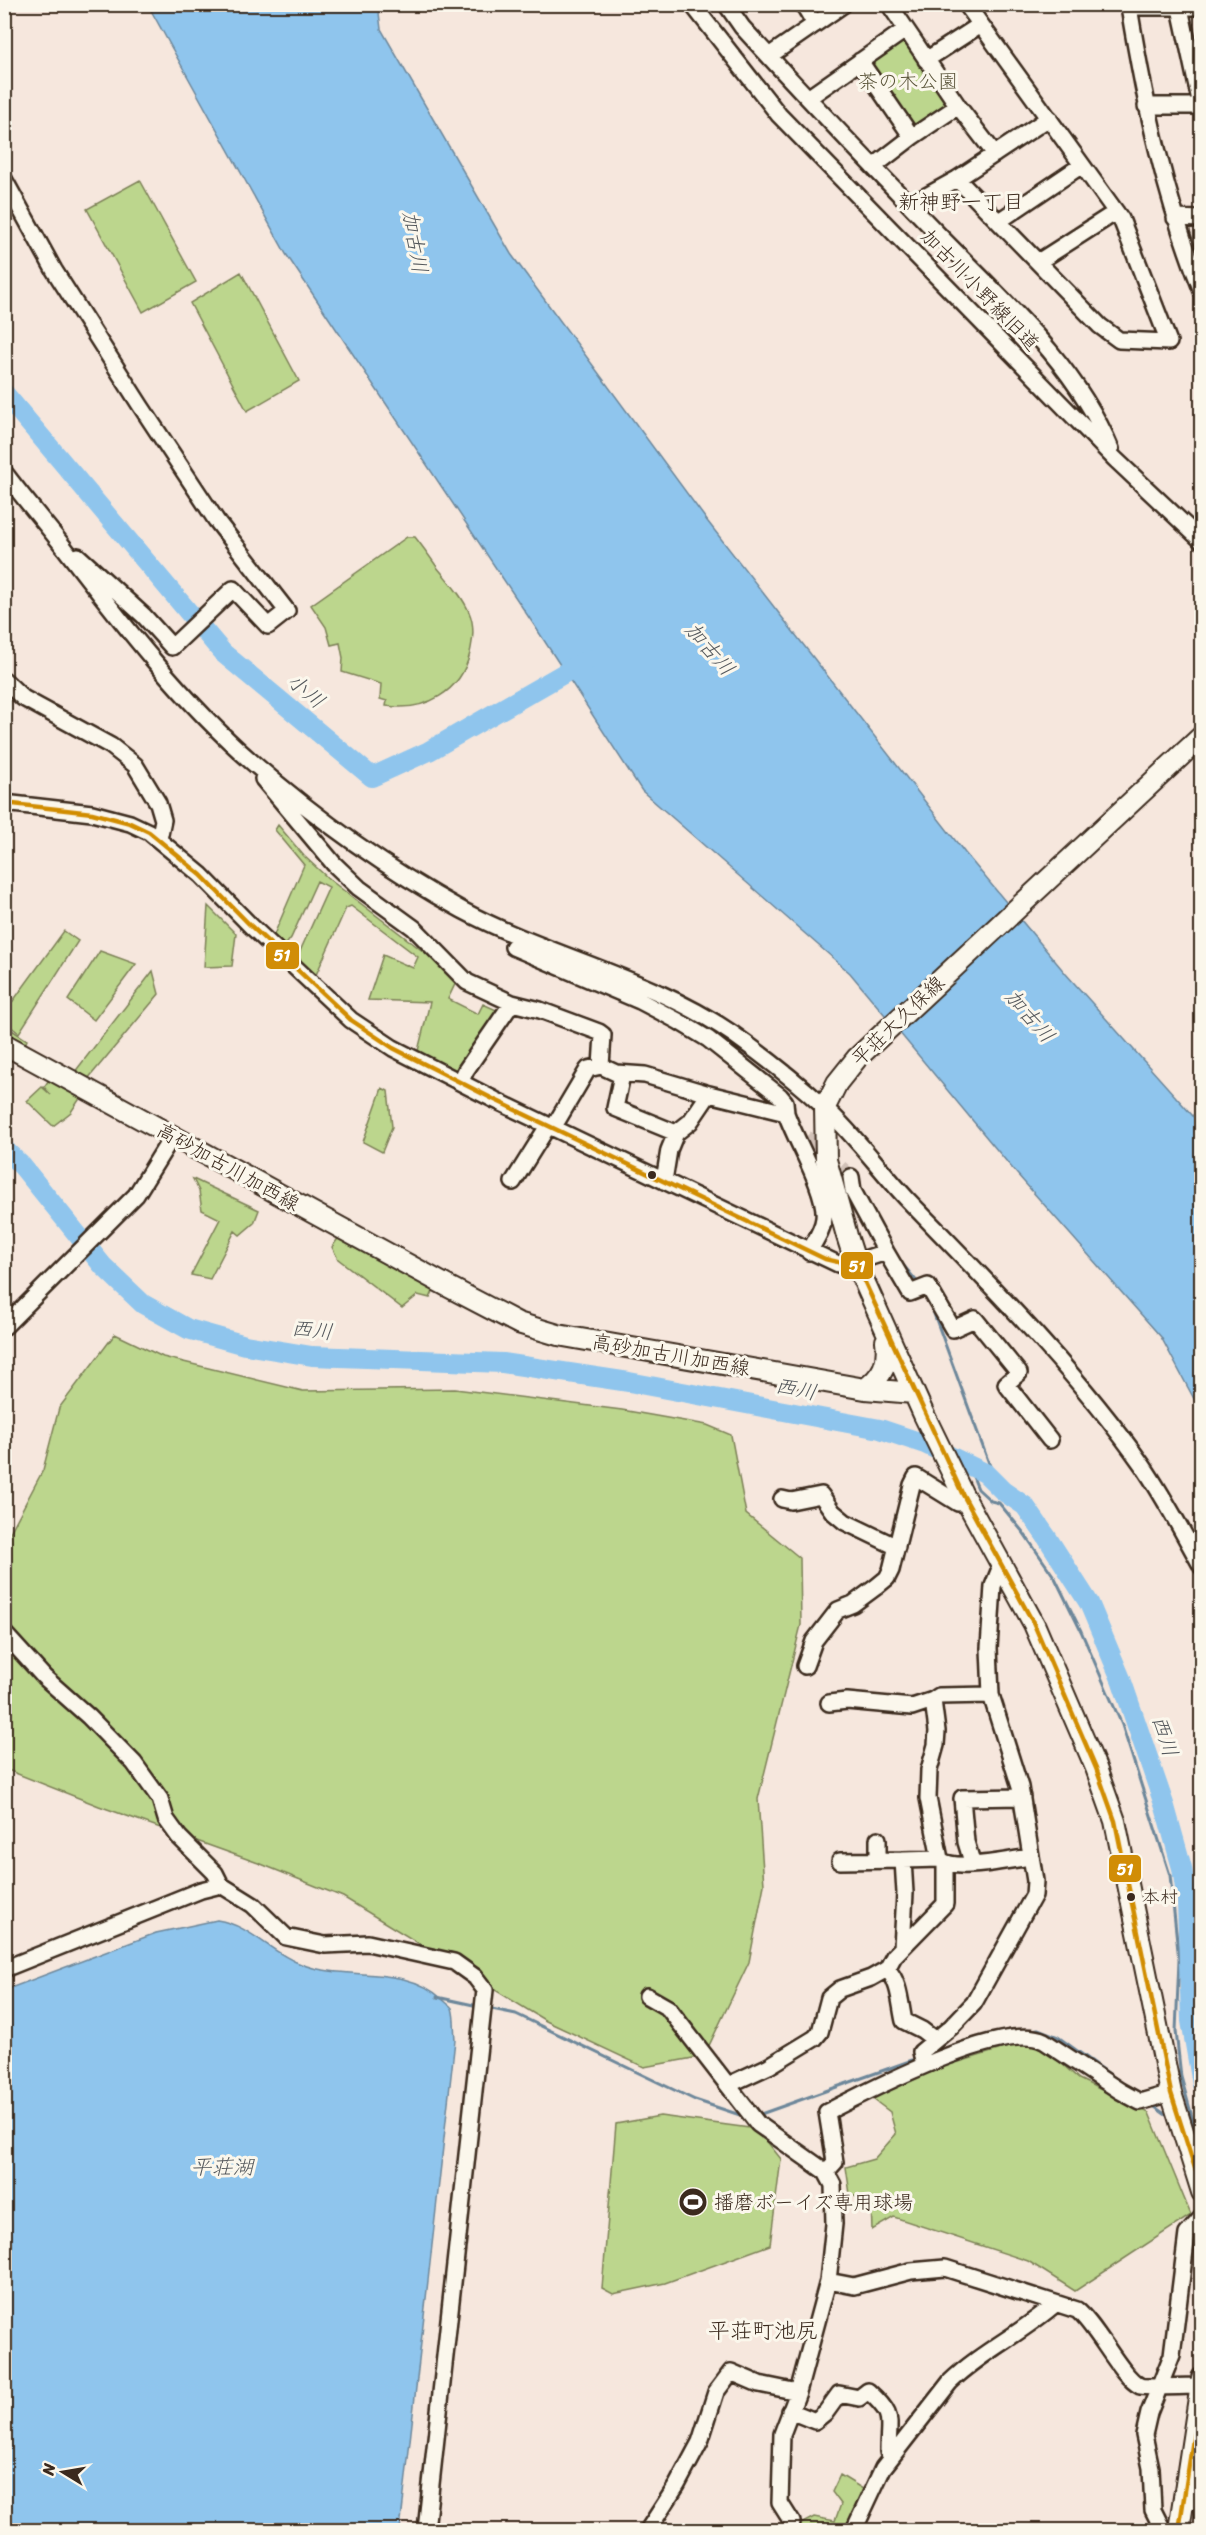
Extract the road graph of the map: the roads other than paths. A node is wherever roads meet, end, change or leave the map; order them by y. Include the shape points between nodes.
1 (692, 4) edge
2 (726, 4) edge
3 (803, 4) edge
4 (843, 4) edge
5 (889, 4) edge
6 (966, 4) edge
7 (1129, 6) edge
8 (1180, 8) junction
9 (1202, 8) edge
10 (815, 24) junction
11 (980, 25) junction
12 (905, 30) junction
13 (769, 56) junction
14 (926, 60) junction
15 (860, 61) junction
16 (1197, 63) edge
17 (808, 98) junction
18 (958, 106) junction
19 (1146, 106) junction
20 (1201, 108) edge
21 (1049, 118) junction
22 (912, 137) junction
23 (995, 154) junction
24 (1082, 165) junction
25 (873, 167) junction
26 (4, 179) edge
27 (957, 179) junction
28 (910, 205) junction
29 (1116, 212) junction
30 (1175, 218) junction
31 (1202, 219) edge
32 (999, 221) junction
33 (1038, 262) junction
34 (1200, 283) edge
35 (1115, 459) junction
36 (4, 472) edge
37 (1202, 541) edge
38 (63, 546) junction
39 (4, 680) edge
40 (1202, 736) edge
41 (250, 761) junction
42 (6, 805) edge
43 (159, 839) junction
44 (513, 947) dead end
45 (512, 1003) junction
46 (4, 1044) edge
47 (602, 1066) junction
48 (622, 1075) junction
49 (461, 1081) junction
50 (709, 1094) junction
51 (826, 1104) junction
52 (788, 1119) junction
53 (550, 1127) junction
54 (676, 1133) junction
55 (172, 1137) junction
56 (806, 1137) tunnel mouth
57 (851, 1177) tunnel mouth
58 (664, 1181) junction
59 (513, 1182) dead end
60 (809, 1252) junction
61 (886, 1252) junction
62 (855, 1261) junction
63 (4, 1327) edge
64 (885, 1330) junction
65 (865, 1389) junction
66 (914, 1393) junction
67 (1050, 1440) dead end
68 (963, 1496) junction
69 (782, 1499) dead end
70 (897, 1547) junction
71 (1001, 1566) junction
72 (1202, 1567) edge
73 (4, 1633) edge
74 (805, 1666) dead end
75 (991, 1695) junction
76 (933, 1700) junction
77 (829, 1703) dead end
78 (1022, 1797) junction
79 (878, 1839) dead end
80 (1031, 1857) junction
81 (878, 1860) junction
82 (903, 1860) junction
83 (840, 1861) dead end
84 (942, 1862) junction
85 (973, 1865) junction
86 (221, 1886) junction
87 (902, 1948) junction
88 (4, 1969) edge
89 (887, 1969) junction
90 (647, 1996) dead end
91 (935, 2040) junction
92 (924, 2064) junction
93 (728, 2085) junction
94 (1171, 2093) junction
95 (826, 2172) junction
96 (1202, 2192) edge
97 (1202, 2217) edge
98 (828, 2281) junction
99 (1055, 2304) junction
100 (1201, 2382) edge
101 (1159, 2386) junction
102 (798, 2392) junction
103 (790, 2411) junction
104 (892, 2456) junction
105 (1192, 2502) edge
106 (426, 2530) edge
107 (648, 2530) edge
108 (791, 2530) edge
109 (854, 2530) edge
110 (1162, 2530) edge
111 (1179, 2530) edge

1 - 35 street, 加古川小野線旧道 via 779,115
2 - 13 street
3 - 10 street
4 - 10 street
5 - 12 street
6 - 11 street
7 - 8 street
7 - 19 street
8 - 9 street
8 - 16 street
10 - 13 street
11 - 14 street
11 - 21 street
12 - 14 street
12 - 15 street
13 - 17 street
14 - 18 street
15 - 17 street
15 - 22 street
16 - 20 street
17 - 25 street
18 - 22 street
18 - 23 street
19 - 20 street
19 - 30 street
21 - 23 street
21 - 24 street
22 - 25 street
23 - 27 street
24 - 29 street
24 - 32 street
25 - 28 street
26 - 38 street via 54,270 140,405 216,520 287,612 268,626 234,589 172,647 82,558
27 - 28 street
27 - 32 street
28 - 35 street via 1046,345 1103,431
29 - 33 street
29 - 33 street via 1169,342 1119,340 1100,326
30 - 31 street
30 - 34 street
32 - 33 street
35 - 37 street, 加古川小野線旧道
36 - 38 street
38 - 41 street via 144,649
39 - 43 street via 23,698 111,746 135,765 158,803 163,820
40 - 51 main road, 平荘大久保線 via 857,1058
41 - 45 street via 358,888 414,928 467,982
41 - 51 street via 342,834 427,890 501,929 614,973 698,1013 736,1036
42 - 43 street via 92,813 130,823
43 - 49 street via 351,1020 393,1048
44 - 52 street via 640,1001 708,1039 780,1096
45 - 47 street via 599,1032 603,1035
45 - 49 street
46 - 55 main road, 高砂加古川加西線
47 - 48 street
47 - 53 street via 588,1070
48 - 50 street via 645,1075
48 - 54 street via 615,1108
49 - 53 street
50 - 52 street
50 - 54 street via 690,1122
51 - 62 main road via 826,1160
51 - 72 street via 906,1197 1040,1338 1097,1407 1164,1499
52 - 56 street
52 - 60 street via 823,1205 824,1218
53 - 58 street
53 - 59 street
54 - 58 street
55 - 63 street via 136,1195
55 - 65 main road, 高砂加古川加西線 via 518,1323 558,1335
57 - 61 street via 853,1191
58 - 60 street
60 - 62 street via 838,1264
61 - 62 street
61 - 67 street via 910,1293 928,1286 953,1329 975,1319 1019,1373 1006,1384
62 - 64 main road
64 - 65 main road via 886,1367
64 - 66 main road
65 - 66 main road, 高砂加古川加西線
66 - 68 main road
68 - 70 street via 958,1503 916,1477
68 - 71 main road
69 - 70 street via 823,1497 846,1522
70 - 74 street via 887,1578 853,1604 838,1610 814,1641
71 - 75 street via 993,1581
71 - 94 main road via 1042,1642 1115,1821
73 - 86 street via 134,1763 160,1799 166,1819 215,1873
75 - 76 street
75 - 78 street
76 - 77 street via 912,1707
76 - 84 street via 937,1731 928,1790
78 - 80 street
78 - 85 street via 962,1798 966,1842
79 - 81 street
80 - 85 street
80 - 91 street via 1034,1895 1027,1910 974,2003
81 - 82 street
81 - 83 street
82 - 84 street
82 - 87 street
84 - 85 street
84 - 87 street via 945,1904
86 - 88 street via 201,1890
86 - 106 street via 253,1905 286,1937 325,1945 368,1943 454,1962 485,1990
87 - 89 street
89 - 91 street via 899,1994 904,2021
89 - 93 street via 840,1989 829,1998 815,2038
90 - 93 street via 668,2008
91 - 92 street via 921,2052
92 - 94 street via 998,2041 1035,2036 1140,2102
92 - 95 street via 827,2112 836,2162
93 - 95 street via 754,2117
94 - 96 main road
95 - 98 street via 833,2185 834,2214
97 - 101 street via 1187,2234 1172,2355
98 - 99 street via 854,2286 911,2271 945,2268
98 - 102 street
99 - 101 street via 1067,2305 1086,2317 1139,2386
99 - 104 street via 950,2382
100 - 101 street
100 - 105 main road
101 - 110 street via 1144,2435 1154,2510
102 - 103 street
102 - 107 street via 759,2384 731,2372 716,2392 700,2442 677,2486
103 - 104 street via 815,2421 839,2394 859,2398 868,2391 888,2411 888,2452
103 - 108 street via 782,2434 780,2503 792,2522
104 - 109 street
105 - 111 main road

